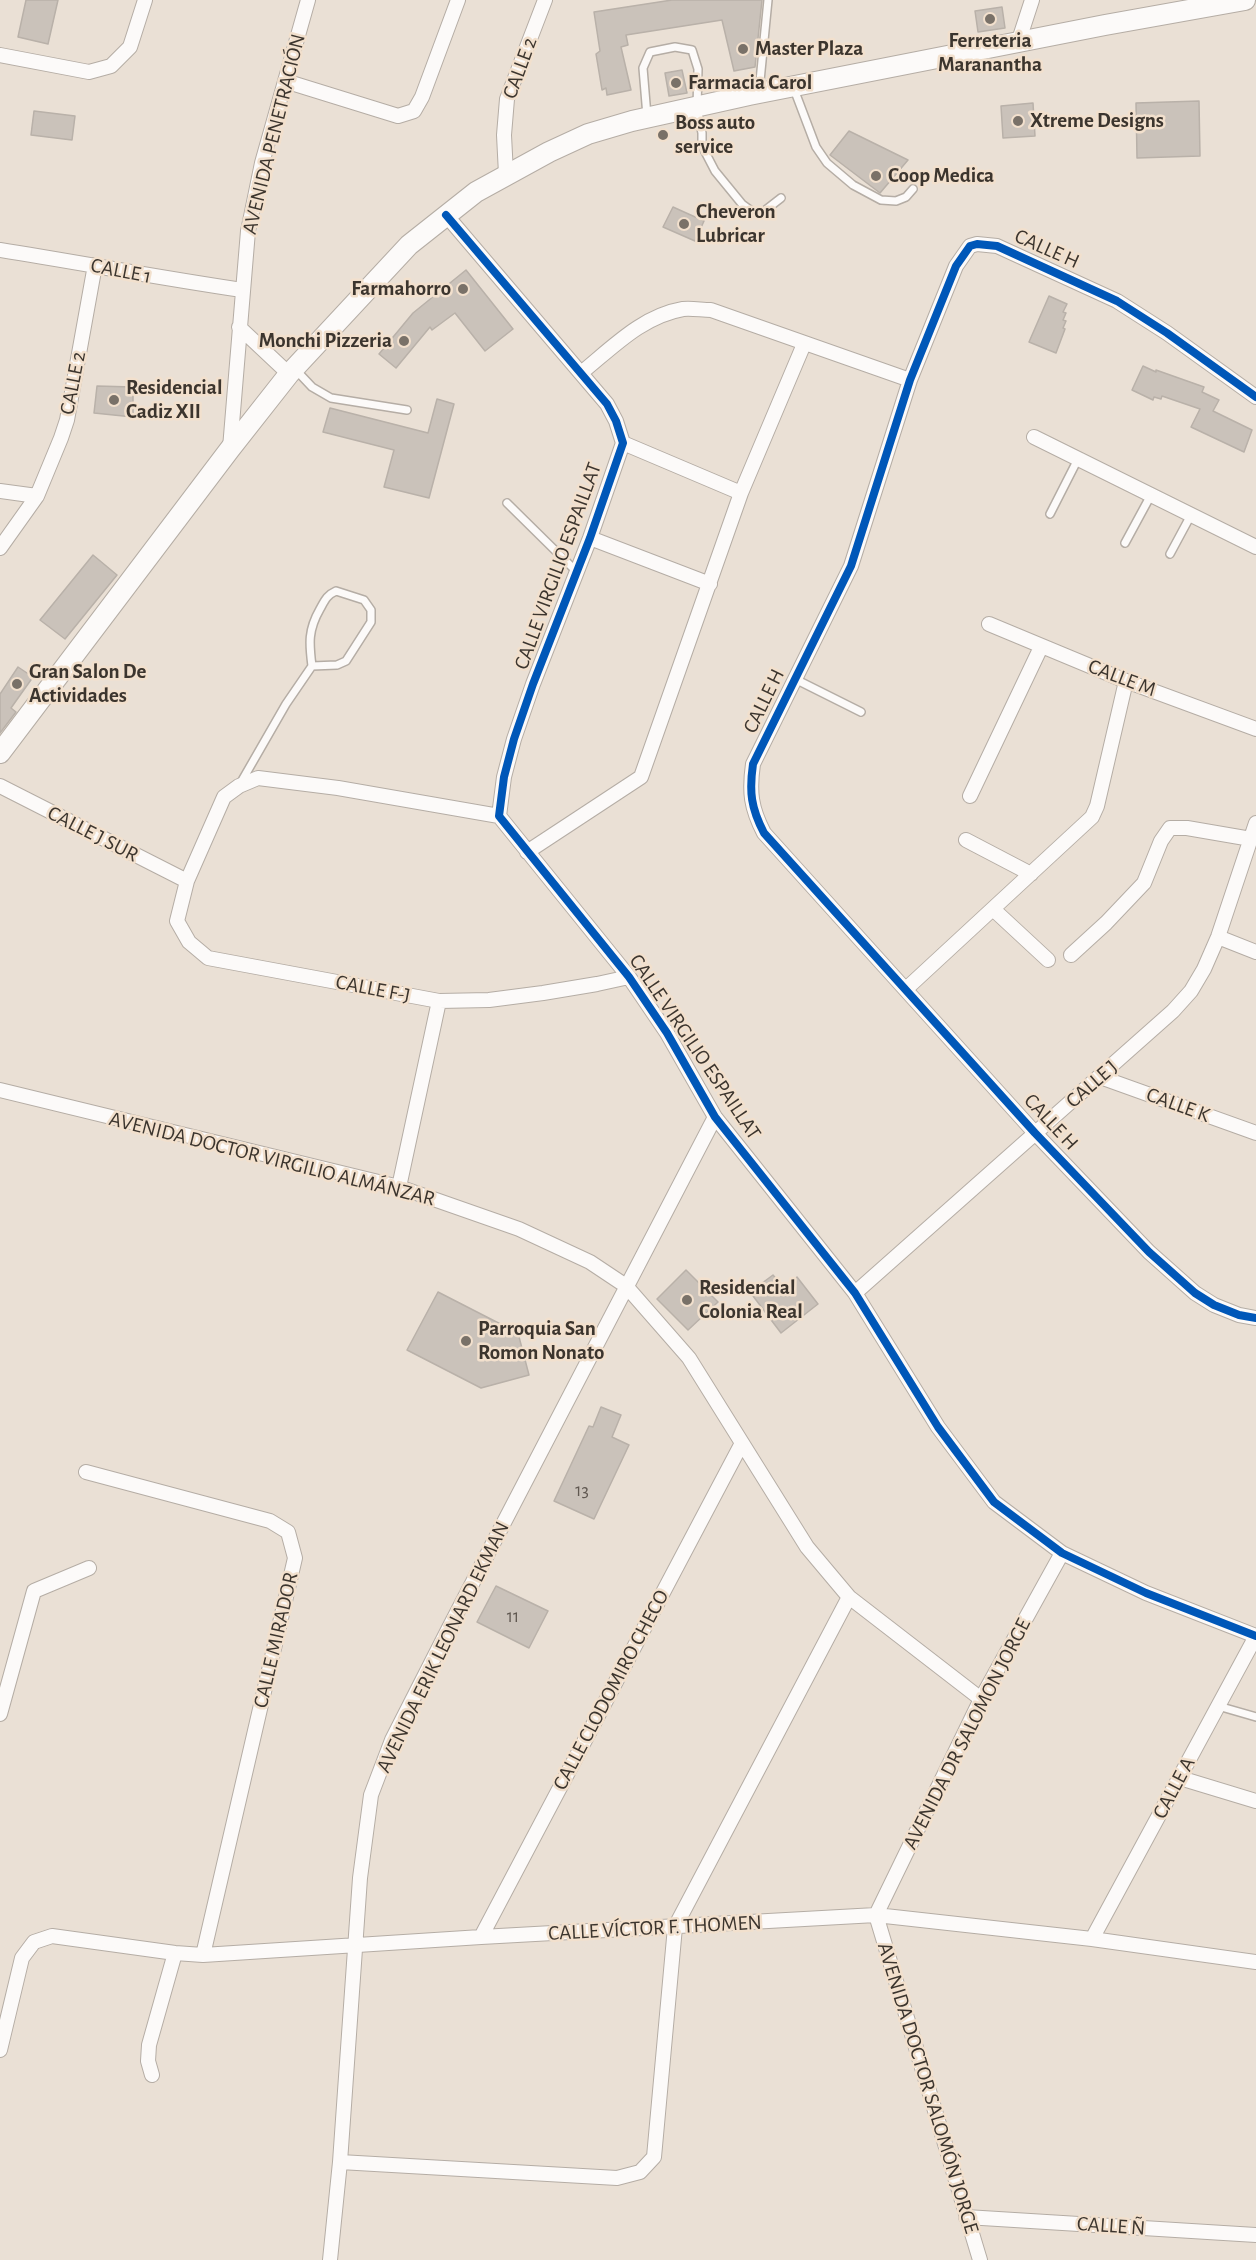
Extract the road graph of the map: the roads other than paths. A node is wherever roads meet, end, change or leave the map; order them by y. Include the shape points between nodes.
1 (145, 0) edge
2 (308, 0) edge
3 (458, 0) edge
4 (545, 0) edge
5 (768, 0) edge
6 (1032, 0) edge
7 (1245, 0) edge
8 (1222, 2) edge
9 (1018, 43) junction
10 (0, 55) edge
11 (285, 81) junction
12 (793, 86) junction
13 (759, 93) junction
14 (697, 108) junction
15 (647, 118) junction
16 (506, 174) junction
17 (913, 189) dead end
18 (781, 198) dead end
19 (446, 215) junction
20 (0, 250) edge
21 (95, 265) junction
22 (242, 290) junction
23 (239, 327) junction
24 (804, 344) junction
25 (292, 371) junction
26 (581, 373) junction
27 (910, 380) junction
28 (1256, 397) edge
29 (407, 410) dead end
30 (1034, 437) dead end
31 (623, 443) junction
32 (230, 449) junction
33 (1077, 459) junction
34 (0, 491) edge
35 (741, 493) junction
36 (1151, 495) junction
37 (37, 496) junction
38 (507, 502) dead end
39 (1050, 514) dead end
40 (1191, 514) junction
41 (590, 538) junction
42 (1125, 543) dead end
43 (1256, 547) edge
44 (0, 549) edge
45 (1170, 554) dead end
46 (578, 572) junction
47 (710, 584) junction
48 (989, 624) dead end
49 (1041, 647) junction
50 (312, 666) junction
51 (795, 679) junction
52 (1126, 681) junction
53 (861, 712) dead end
54 (1256, 729) edge
55 (0, 753) edge
56 (0, 786) edge
57 (239, 786) junction
58 (970, 796) dead end
59 (499, 816) junction
60 (1256, 823) edge
61 (1251, 839) junction
62 (966, 840) dead end
63 (527, 852) junction
64 (1031, 874) junction
65 (187, 881) junction
66 (993, 909) junction
67 (1218, 937) junction
68 (1256, 952) edge
69 (1071, 955) dead end
70 (1048, 960) dead end
71 (628, 976) junction
72 (906, 988) junction
73 (439, 1001) junction
74 (1100, 1077) junction
75 (0, 1090) edge
76 (715, 1117) junction
77 (1035, 1133) junction
78 (1256, 1133) edge
79 (399, 1187) junction
80 (626, 1286) junction
81 (855, 1293) junction
82 (1256, 1318) edge
83 (742, 1443) junction
84 (86, 1472) dead end
85 (1062, 1554) junction
86 (89, 1568) dead end
87 (849, 1598) junction
88 (1256, 1636) edge
89 (981, 1699) junction
90 (1218, 1706) junction
91 (0, 1714) edge
92 (1256, 1717) edge
93 (1180, 1778) junction
94 (1256, 1801) edge
95 (876, 1916) junction
96 (675, 1927) junction
97 (481, 1937) junction
98 (1092, 1939) junction
99 (355, 1947) junction
100 (175, 1953) junction
101 (203, 1955) junction
102 (1256, 1962) edge
103 (0, 2050) edge
104 (152, 2075) dead end
105 (340, 2162) junction
106 (966, 2217) junction
107 (1256, 2235) edge
108 (330, 2260) edge
109 (980, 2260) edge

1 - 10 street via 130,46 111,66 89,72
2 - 11 street, AVENIDA PENETRACIÓN
3 - 11 street via 414,111 398,116
4 - 16 street, CALLE 2 via 507,99
5 - 13 lane
6 - 9 street
7 - 8 main road
8 - 9 main road
9 - 12 main road
11 - 22 street, AVENIDA PENETRACIÓN via 248,231
12 - 13 main road
12 - 17 lane via 816,147 827,163 853,185 881,200 896,201
13 - 14 main road
14 - 15 main road
14 - 15 lane via 698,69 692,50 675,47 650,52 643,68
14 - 18 lane via 702,146 742,204 753,212 763,212
15 - 16 main road via 588,134
16 - 19 main road
19 - 25 main road via 409,245
19 - 26 street, CALLE VIRGILIO ESPAILLAT
20 - 21 street, CALLE 1
21 - 22 street, CALLE 1
21 - 37 street, CALLE 2 via 67,420
22 - 23 street, AVENIDA PENETRACIÓN
23 - 25 street
23 - 32 street, AVENIDA PENETRACIÓN
24 - 26 street via 711,310 686,309 660,315 641,325
24 - 27 street
24 - 35 street
25 - 29 lane via 331,398
25 - 32 main road
26 - 31 street, CALLE VIRGILIO ESPAILLAT via 607,404
27 - 28 street, CALLE H via 956,266 965,251 977,244 997,246 1117,301
27 - 51 street, CALLE H via 851,566
30 - 33 street
31 - 35 street
31 - 41 street, CALLE VIRGILIO ESPAILLAT
32 - 55 main road
33 - 36 street
33 - 39 lane
34 - 37 street
35 - 47 street
36 - 40 street
36 - 42 lane
37 - 44 street, CALLE 2
38 - 46 lane
40 - 43 street
40 - 45 lane
41 - 46 street, CALLE VIRGILIO ESPAILLAT
41 - 47 street
46 - 59 street, CALLE VIRGILIO ESPAILLAT via 514,739
47 - 63 street via 641,777
48 - 49 street, CALLE M
49 - 52 street, CALLE M
49 - 58 street
50 - 50 lane via 346,661 371,622 371,610 364,600 336,591 328,595 311,625
50 - 57 lane
51 - 53 lane
51 - 72 street, CALLE H via 753,764 750,786 754,813 764,833
52 - 54 street, CALLE M
52 - 64 street via 1092,817
56 - 65 street, CALLE J SUR
57 - 59 street via 258,778
57 - 65 street via 224,798
59 - 63 street, CALLE VIRGILIO ESPAILLAT
60 - 61 street, CALLE J
61 - 67 street, CALLE J
61 - 69 street via 1170,828 1144,883
62 - 64 street
63 - 71 street, CALLE VIRGILIO ESPAILLAT
64 - 66 street
65 - 73 street, CALLE F-J via 177,921 189,942 208,958
66 - 70 street
66 - 72 street
67 - 68 street
67 - 74 street, CALLE J via 1191,991
71 - 73 street, CALLE F-J via 543,993
71 - 76 street, CALLE VIRGILIO ESPAILLAT via 668,1033
72 - 77 street, CALLE H
73 - 79 street
74 - 77 street, CALLE J
74 - 78 street, CALLE K
75 - 79 street, AVENIDA DOCTOR VIRGILIO ALMÁNZAR
76 - 80 street, AVENIDA ERIK LEONARD EKMAN
76 - 81 street, CALLE VIRGILIO ESPAILLAT
77 - 81 street, CALLE J
77 - 82 street, CALLE H via 1149,1252 1195,1293 1214,1305
79 - 80 street, AVENIDA DOCTOR VIRGILIO ALMÁNZAR via 519,1229 590,1262
80 - 83 street, AVENIDA DOCTOR VIRGILIO ALMÁNZAR via 689,1358
80 - 99 street, AVENIDA ERIK LEONARD EKMAN via 392,1740 371,1795
81 - 85 street, CALLE VIRGILIO ESPAILLAT via 938,1427 994,1502
83 - 87 street, AVENIDA DOCTOR VIRGILIO ALMÁNZAR via 807,1547
83 - 97 street, CALLE CLODOMIRO CHECO
84 - 101 street, CALLE MIRADOR via 270,1521 288,1532 296,1558
85 - 88 street, CALLE VIRGILIO ESPAILLAT via 1146,1593
85 - 89 street, AVENIDA DR SALOMON JORGE
86 - 91 street via 34,1591
87 - 89 street, AVENIDA DOCTOR VIRGILIO ALMÁNZAR
87 - 96 street
88 - 90 street, CALLE A
89 - 95 street, AVENIDA DR SALOMON JORGE
90 - 92 lane
90 - 93 street, CALLE A
93 - 94 street
93 - 98 street, CALLE A
95 - 96 street, CALLE VÍCTOR F. THOMEN
95 - 98 street, CALLE VÍCTOR F. THOMEN
95 - 106 street, AVENIDA DOCTOR SALOMÓN JORGE
96 - 97 street, CALLE VÍCTOR F. THOMEN
96 - 105 street via 654,2157 640,2172 617,2178
97 - 99 street, CALLE VÍCTOR F. THOMEN
98 - 102 street, CALLE VÍCTOR F. THOMEN
99 - 101 street, CALLE VÍCTOR F. THOMEN
99 - 105 street, AVENIDA ERIK LEONARD EKMAN
100 - 101 street, CALLE VÍCTOR F. THOMEN
100 - 103 street, CALLE VÍCTOR F. THOMEN via 52,1936 34,1942 22,1958
100 - 104 street via 149,2045
105 - 108 street, AVENIDA ERIK LEONARD EKMAN
106 - 107 street, CALLE Ñ
106 - 109 street, AVENIDA DOCTOR SALOMÓN JORGE

